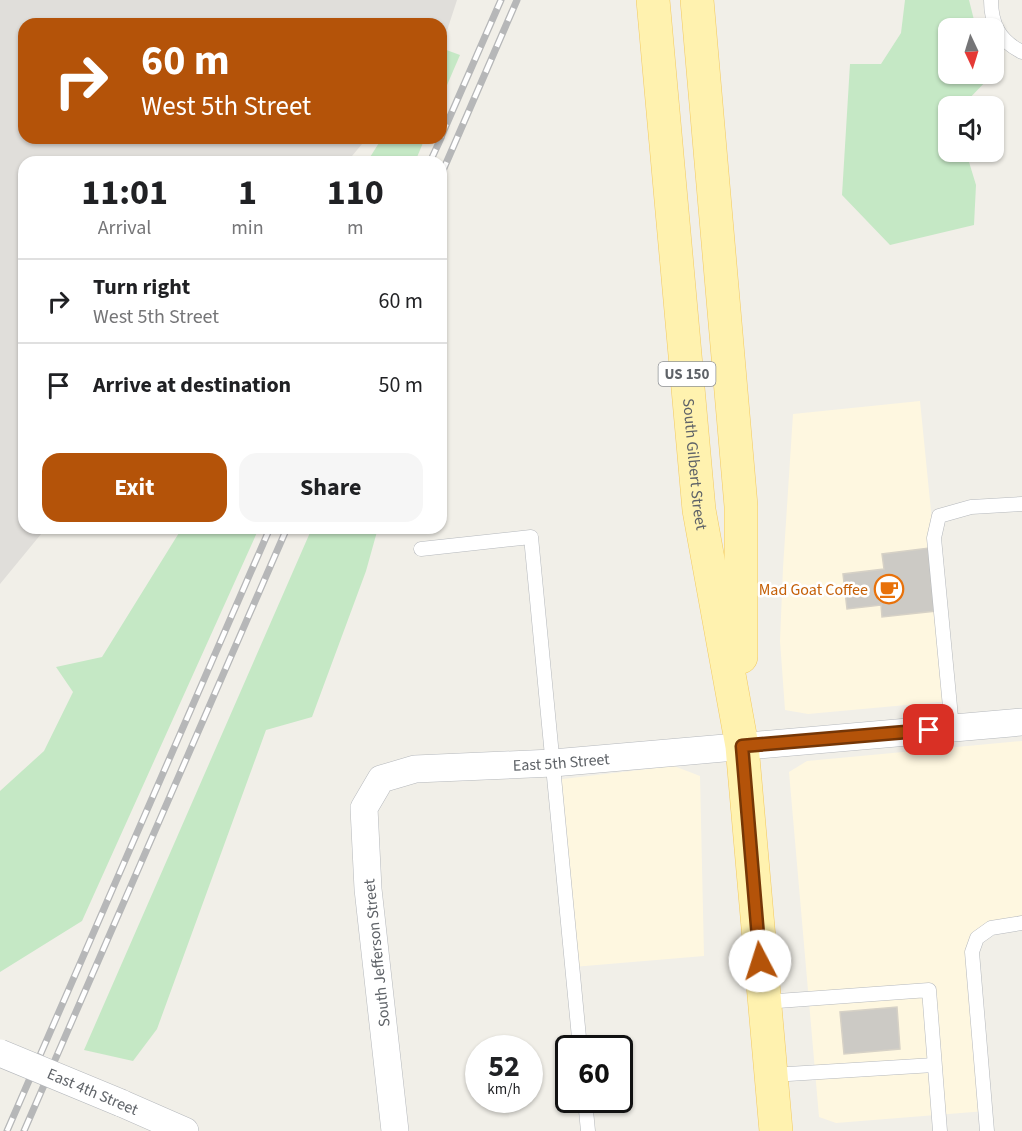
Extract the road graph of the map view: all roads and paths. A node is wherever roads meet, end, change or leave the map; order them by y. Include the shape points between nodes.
1 (653, 0) edge
2 (697, 0) edge
3 (991, 0) edge
4 (1022, 52) edge
5 (1022, 504) edge
6 (421, 549) dead end
7 (1022, 722) edge
8 (952, 728) junction
9 (742, 746) junction
10 (553, 763) junction
11 (381, 779) joint
12 (1022, 923) edge
13 (764, 1002) junction
14 (579, 1035) edge
15 (0, 1053) edge
16 (934, 1065) junction
17 (771, 1076) junction
18 (586, 1113) edge
19 (185, 1131) edge
20 (395, 1131) edge
21 (588, 1131) edge
22 (776, 1131) edge
23 (940, 1131) edge
24 (987, 1131) edge

1 - 9 main road, South Gilbert Street / US 150 via 699,510
2 - 9 main road, South Gilbert Street / US 150 via 741,506
3 - 4 lane via 997,30 1008,45
5 - 8 lane via 971,507 939,516 934,538
6 - 10 lane via 531,537
7 - 8 street, East 5th Street
8 - 9 street, East 5th Street
9 - 10 street, East 5th Street
9 - 13 main road, South Gilbert Street / US 150
10 - 11 street, East 5th Street via 415,769
10 - 14 lane
11 - 20 street, South Jefferson Street via 364,808 368,889
12 - 24 lane via 991,928 977,938 972,952
13 - 16 lane via 929,990
13 - 17 main road, South Gilbert Street / US 150
15 - 19 street, East 4th Street, bridge
16 - 17 lane
16 - 23 lane
17 - 22 main road, South Gilbert Street / US 150
18 - 21 lane

